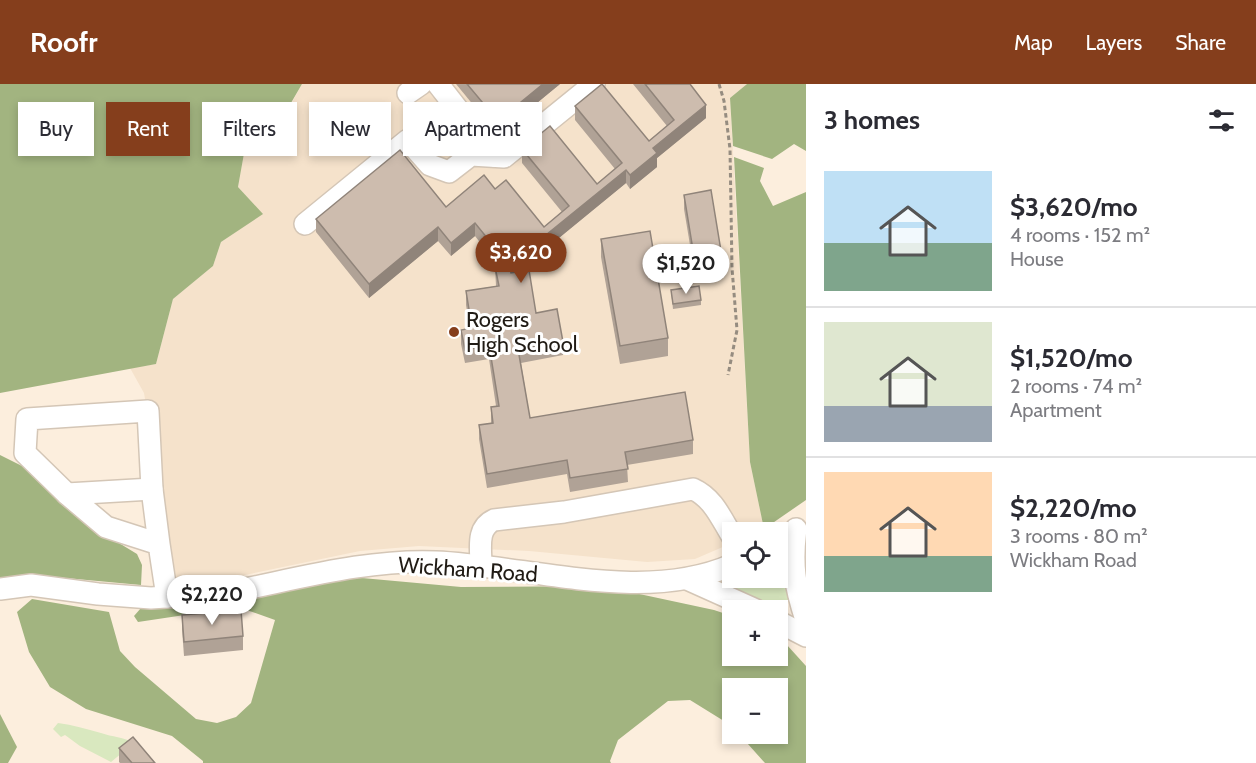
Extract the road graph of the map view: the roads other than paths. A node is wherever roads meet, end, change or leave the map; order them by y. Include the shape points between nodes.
1 (438, 84) edge
2 (594, 84) edge
3 (452, 102) edge
4 (542, 126) edge
5 (403, 144) edge
6 (422, 156) edge
7 (470, 156) edge
8 (494, 156) edge
9 (505, 156) edge
10 (305, 224) dead end
11 (152, 489) junction
12 (67, 494) junction
13 (723, 522) edge
14 (801, 526) edge
15 (788, 534) edge
16 (159, 544) junction
17 (481, 565) junction
18 (722, 568) edge
19 (687, 579) junction
20 (0, 589) edge
21 (167, 597) junction
22 (734, 600) edge
23 (806, 620) edge
24 (788, 627) edge
25 (806, 636) edge

1 - 3 street
2 - 4 street
5 - 10 street
6 - 7 street via 430,165 449,172
8 - 9 street
11 - 12 street
11 - 12 street via 148,411 27,419 25,453
11 - 16 street
12 - 16 street via 106,527
13 - 17 street via 711,502 693,489 494,520 482,531
14 - 15 street
14 - 23 street via 792,565
16 - 21 street
17 - 19 street, Wickham Road via 647,583
17 - 21 street, Wickham Road via 385,563 225,593
18 - 19 street, Wickham Road
19 - 22 street
20 - 21 street, Wickham Road via 31,585 98,594
24 - 25 street

